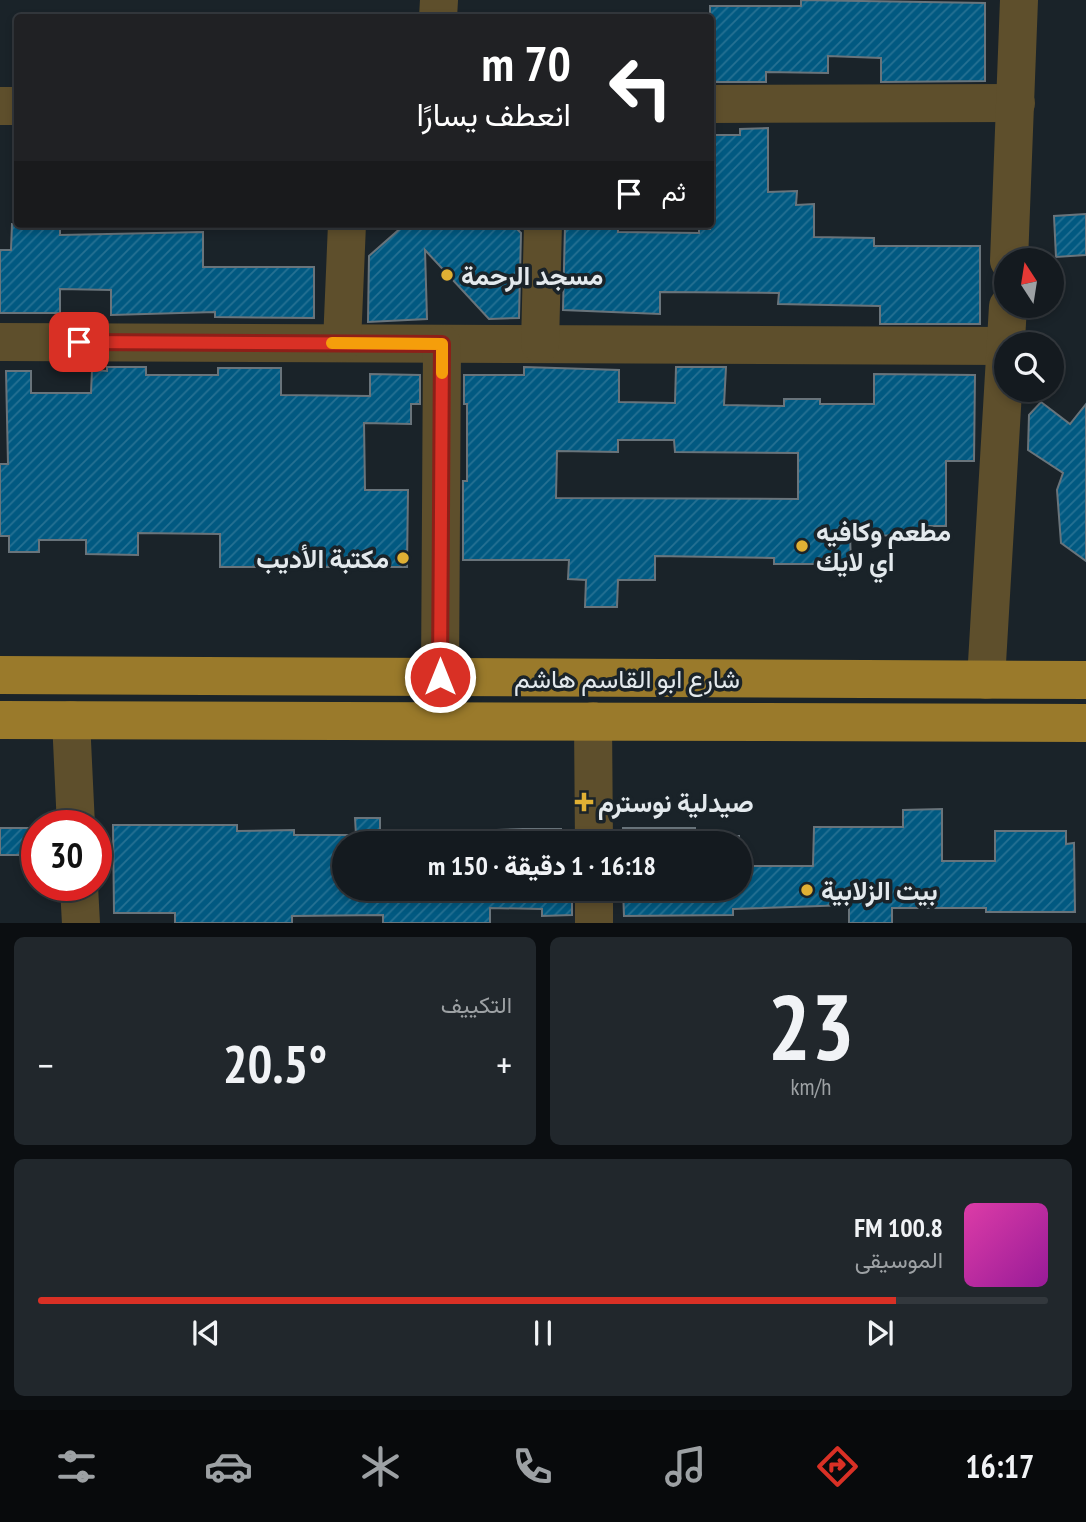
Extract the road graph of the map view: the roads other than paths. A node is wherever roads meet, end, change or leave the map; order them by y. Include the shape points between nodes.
1 (1019, 0) edge
2 (1016, 103) junction
3 (714, 104) edge
4 (347, 228) edge
5 (543, 228) edge
6 (1010, 248) edge
7 (0, 342) edge
8 (342, 343) junction
9 (442, 344) junction
10 (540, 344) junction
11 (994, 346) edge
12 (1003, 402) edge
13 (0, 675) edge
14 (440, 677) junction
15 (986, 680) junction
16 (1086, 680) edge
17 (0, 720) edge
18 (71, 720) junction
19 (593, 721) junction
20 (1086, 723) edge
21 (75, 810) edge
22 (594, 831) edge
23 (80, 901) edge
24 (594, 901) edge
25 (81, 923) edge
26 (594, 923) edge

1 - 2 street
2 - 3 street
2 - 6 street
4 - 8 street
5 - 10 street
7 - 8 street
8 - 9 street
9 - 10 street
9 - 14 street
10 - 11 street
12 - 15 street
13 - 14 main road, شارع ابو القاسم هاشم
14 - 15 main road, شارع ابو القاسم هاشم
15 - 16 main road, شارع ابو القاسم هاشم
17 - 18 main road, شارع ابو القاسم هاشم
18 - 19 main road, شارع ابو القاسم هاشم
18 - 21 street
19 - 20 main road, شارع ابو القاسم هاشم
19 - 22 street
23 - 25 street
24 - 26 street

